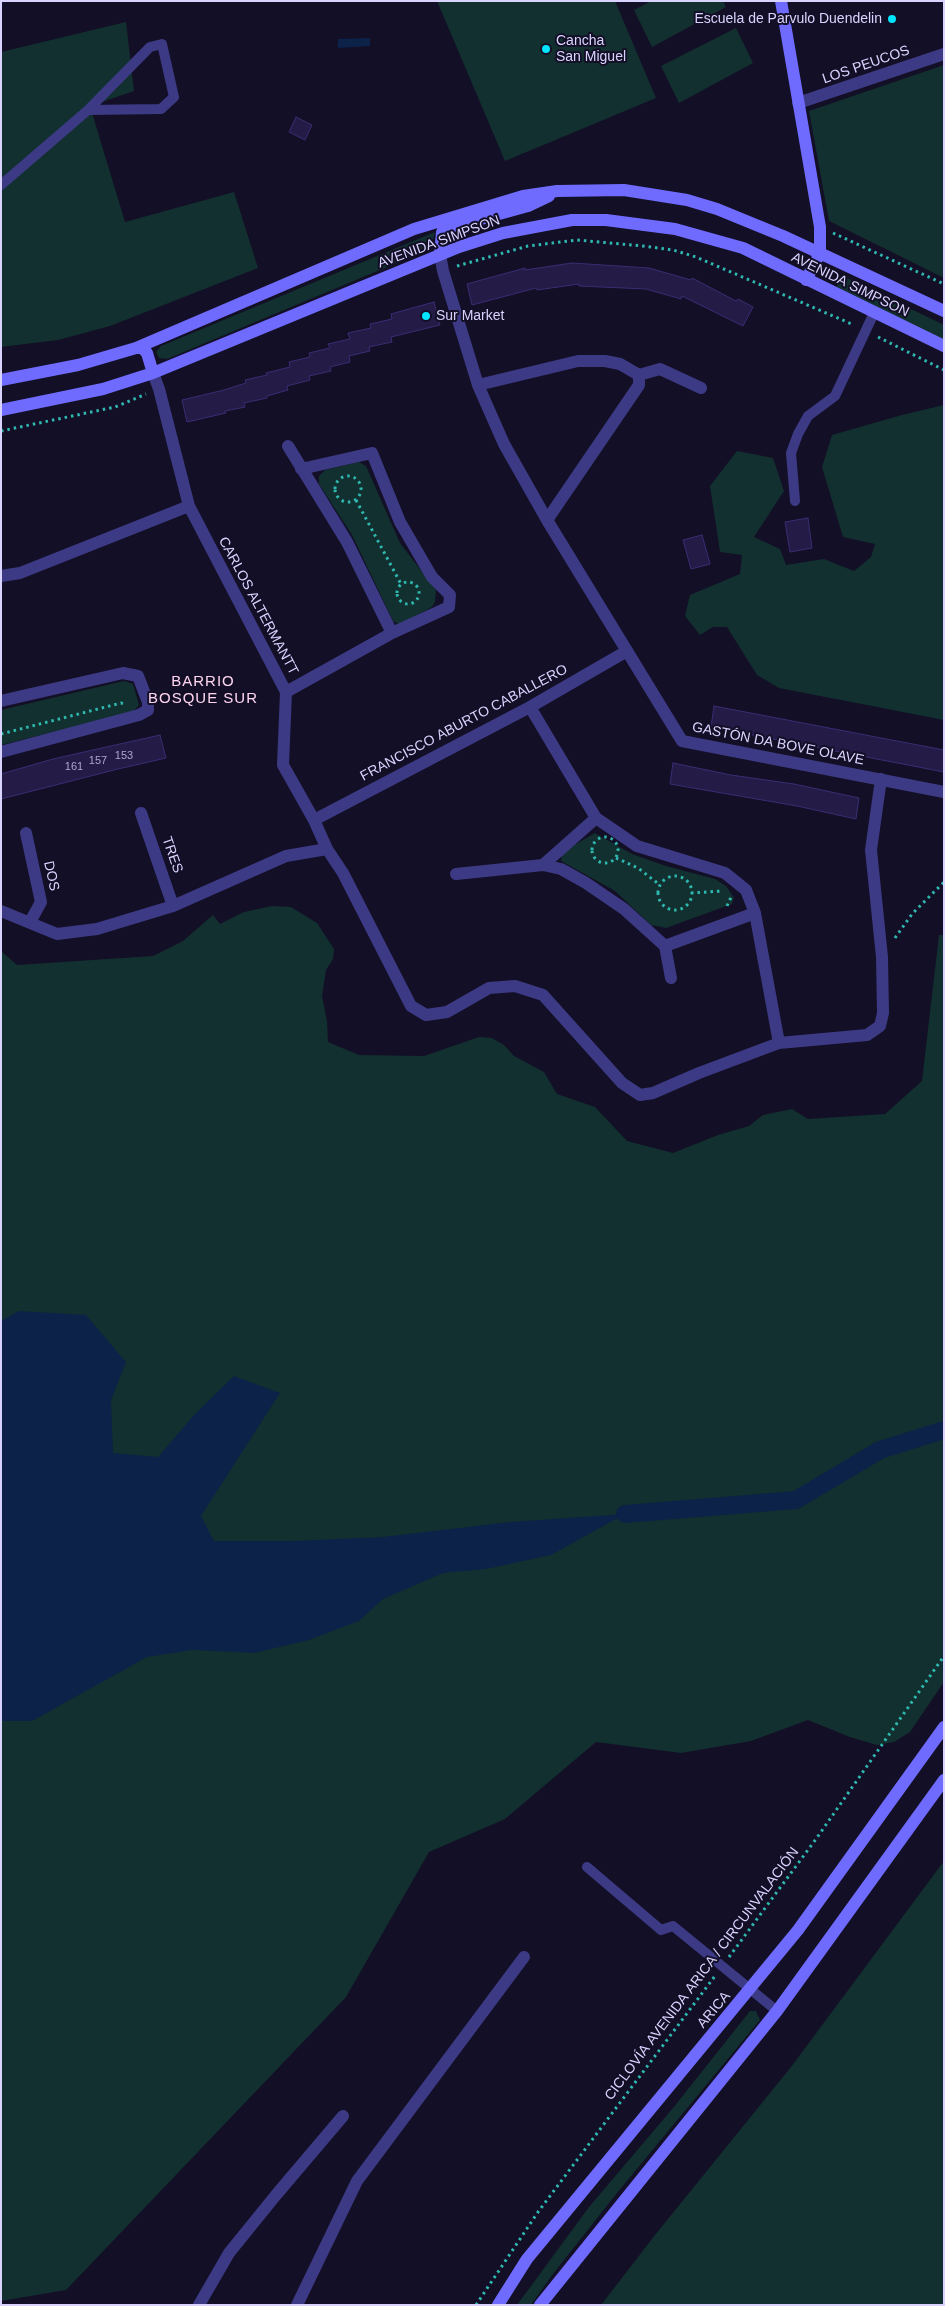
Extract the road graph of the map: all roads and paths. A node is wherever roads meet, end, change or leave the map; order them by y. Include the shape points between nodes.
1 (781, 1) edge
2 (944, 54) edge
3 (798, 103) junction
4 (88, 110) junction
5 (1, 185) edge
6 (557, 191) junction
7 (820, 227) junction
8 (820, 253) junction
9 (440, 254) junction
10 (443, 271) junction
11 (806, 280) junction
12 (944, 284) edge
13 (944, 311) edge
14 (874, 313) junction
15 (864, 330) junction
16 (944, 346) edge
17 (136, 348) junction
18 (944, 370) edge
19 (153, 373) junction
20 (639, 375) junction
21 (1, 380) edge
22 (478, 385) junction
23 (159, 388) junction
24 (702, 388) dead end
25 (1, 410) edge
26 (1, 431) edge
27 (288, 446) dead end
28 (301, 468) junction
29 (356, 500) junction
30 (795, 501) dead end
31 (189, 506) junction
32 (547, 520) junction
33 (1, 576) edge
34 (401, 584) junction
35 (392, 633) junction
36 (627, 651) junction
37 (286, 692) junction
38 (1, 701) edge
39 (530, 707) junction
40 (1, 752) edge
41 (881, 779) junction
42 (944, 792) edge
43 (141, 813) dead end
44 (596, 818) junction
45 (314, 820) junction
46 (26, 833) dead end
47 (327, 849) junction
48 (616, 858) junction
49 (543, 865) junction
50 (456, 874) dead end
51 (944, 882) edge
52 (660, 885) junction
53 (691, 893) junction
54 (173, 906) junction
55 (727, 906) dead end
56 (1, 911) edge
57 (755, 913) junction
58 (30, 922) junction
59 (665, 946) junction
60 (882, 957) junction
61 (671, 978) dead end
62 (779, 1043) junction
63 (944, 1656) edge
64 (944, 1727) edge
65 (944, 1780) edge
66 (587, 1867) dead end
67 (524, 1958) dead end
68 (723, 1965) junction
69 (751, 1989) junction
70 (777, 2011) junction
71 (343, 2116) dead end
72 (199, 2305) edge
73 (297, 2305) edge
74 (476, 2305) edge
75 (498, 2305) edge
76 (540, 2305) edge

1 - 3 main road
2 - 3 street, LOS PEUCOS
3 - 7 main road
4 - 4 lane via 150,47 162,44 174,97 161,109
4 - 5 lane
6 - 8 main road, AVENIDA SIMPSON via 624,190 687,200 717,209
6 - 9 main road via 528,206 442,232
6 - 17 main road, AVENIDA SIMPSON via 523,196 414,229
7 - 8 main road
7 - 12 path
8 - 11 main road
8 - 13 main road, AVENIDA SIMPSON
9 - 10 street, GASTÓN DA BOVE OLAVE
9 - 11 main road, AVENIDA SIMPSON via 503,233 572,220 606,220 666,227 709,237 742,248
9 - 19 main road, AVENIDA SIMPSON
10 - 15 path via 528,246 577,240 673,250
10 - 22 street, GASTÓN DA BOVE OLAVE
11 - 14 main road, AVENIDA SIMPSON
14 - 15 lane
14 - 16 main road, AVENIDA SIMPSON
15 - 18 path
15 - 30 lane via 835,396 808,416 798,434 791,453
17 - 19 main road via 147,352
17 - 21 main road, AVENIDA SIMPSON via 78,365
19 - 23 street, CARLOS ALTERMANTT
19 - 25 main road, AVENIDA SIMPSON via 103,389
20 - 22 street via 620,364 578,361
20 - 24 street via 660,368
20 - 32 street via 639,385
22 - 32 street, GASTÓN DA BOVE OLAVE via 504,444
23 - 26 path via 114,407
23 - 31 street, CARLOS ALTERMANTT
27 - 28 street
28 - 35 street via 347,542
28 - 35 street via 372,453 400,522 432,577 450,595 449,607
29 - 29 path via 361,493 360,485 351,477 343,478 337,483 337,496 348,502
29 - 34 path
31 - 33 street via 20,573
31 - 37 street, CARLOS ALTERMANTT
32 - 36 street, GASTÓN DA BOVE OLAVE
34 - 34 path via 397,590 399,601 405,604 415,602 419,592 416,585
35 - 37 street
36 - 39 street, FRANCISCO ABURTO CABALLERO
36 - 41 street, GASTÓN DA BOVE OLAVE via 682,740
37 - 45 street, CARLOS ALTERMANTT via 283,765
38 - 40 street via 123,673 138,676 148,710
39 - 44 street
39 - 45 street, FRANCISCO ABURTO CABALLERO
41 - 42 street, GASTÓN DA BOVE OLAVE
41 - 60 street via 871,850
43 - 54 street, TRES
44 - 49 street
44 - 57 street via 638,846 725,873 746,890
45 - 47 street, CARLOS ALTERMANTT
46 - 58 street, DOS via 41,902
47 - 54 street via 286,856
47 - 62 street, CARLOS ALTERMANTT via 343,873 411,1006 426,1015 447,1012 489,988 515,986 544,995 622,1083 640,1095 653,1093
48 - 48 path via 617,845 611,839 603,837 595,841 592,849 597,860 605,863
48 - 52 path via 638,868
49 - 50 street
49 - 59 street via 561,869 586,883 624,909
51 - 60 path via 912,914
52 - 53 path via 668,878 678,877 688,882
52 - 53 path via 660,901 674,910 684,907
53 - 55 path via 713,890 732,894
54 - 58 street via 97,928 57,934
56 - 58 street
57 - 59 street
57 - 62 street
59 - 61 street
60 - 62 street via 883,1013 880,1026 867,1035
63 - 68 path, CICLOVÍA AVENIDA ARICA / CIRCUNVALACIÓN
64 - 69 main road, ARICA via 798,1930
65 - 70 main road
66 - 68 lane via 660,1930 673,1926
67 - 73 street via 356,2181
68 - 69 lane
68 - 74 path, CICLOVÍA AVENIDA ARICA / CIRCUNVALACIÓN via 538,2212
69 - 70 lane
69 - 75 main road, ARICA via 527,2259
70 - 76 main road
71 - 72 street via 229,2253

